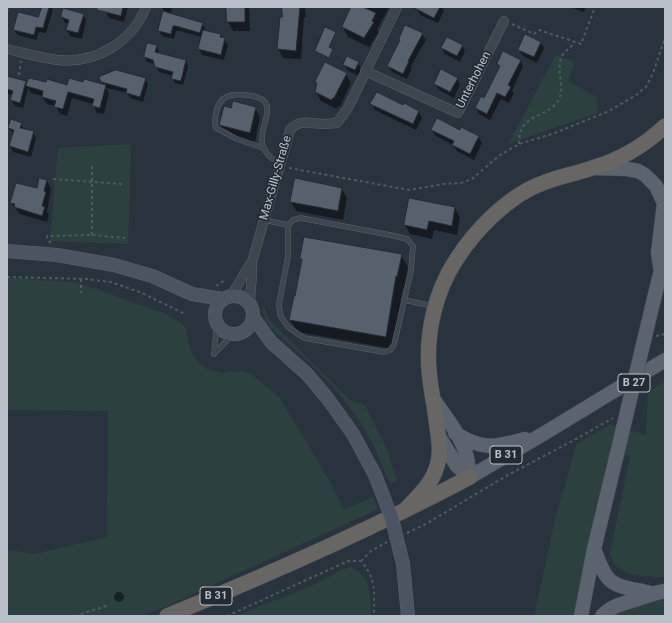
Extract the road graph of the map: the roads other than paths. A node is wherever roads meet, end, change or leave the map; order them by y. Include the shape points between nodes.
1 (146, 7) edge
2 (397, 7) edge
3 (504, 21) road end
4 (7, 49) edge
5 (365, 71) junction
6 (665, 126) edge
7 (263, 148) junction
8 (280, 164) junction
9 (593, 168) junction
10 (264, 220) junction
11 (288, 225) junction
12 (7, 251) edge
13 (665, 252) edge
14 (252, 262) junction
15 (661, 272) junction
16 (192, 294) junction
17 (226, 298) junction
18 (404, 300) junction
19 (250, 304) junction
20 (434, 306) junction
21 (253, 317) junction
22 (216, 319) junction
23 (238, 332) junction
24 (271, 342) junction
25 (665, 360) edge
26 (432, 397) junction
27 (455, 433) junction
28 (543, 434) junction
29 (438, 435) junction
30 (470, 476) junction
31 (405, 510) junction
32 (594, 549) junction
33 (665, 591) edge
34 (650, 593) junction
35 (167, 616) edge
36 (408, 616) edge
37 (581, 616) edge
38 (602, 616) edge

1 - 4 street via 139,22 122,41 83,59 57,60
2 - 5 street, Max-Gilly-Straße
3 - 5 street, Unterhohen via 458,113
5 - 8 street, Max-Gilly-Straße via 348,108 337,123 304,122 294,125 288,135
6 - 9 highway via 640,147
7 - 7 lane via 216,128 214,124 219,102 233,94 240,94 255,96 266,103 268,111 261,142
7 - 8 lane
8 - 10 street, Max-Gilly-Straße
9 - 15 main road via 627,168 638,171 656,186 664,203 658,253
9 - 20 highway via 541,183 521,194 487,221 455,261
10 - 11 lane
10 - 14 street, Max-Gilly-Straße
11 - 18 lane via 293,220 301,218 407,239 413,246 411,271
11 - 18 lane via 288,256 279,309 288,327 304,338 384,352 390,350 394,345
12 - 16 main road via 57,255 114,265 152,276
13 - 15 main road, B 27
14 - 17 street, Max-Gilly-Straße via 236,290
14 - 19 street, Max-Gilly-Straße
15 - 32 main road, B 27, bridge
16 - 17 main road
16 - 22 main road
17 - 19 main road via 241,297
17 - 22 main road via 218,305
18 - 20 lane
19 - 21 main road
20 - 26 highway via 428,357
21 - 23 main road via 250,326
21 - 24 main road
22 - 23 main road via 224,330
22 - 23 lane via 214,354
23 - 24 main road
24 - 36 main road, bridge via 307,374 328,399 353,434 375,475 392,519 403,564
25 - 28 main road, B 31
26 - 27 main road
26 - 29 highway
27 - 28 main road via 470,442 489,446 499,446
27 - 30 main road via 467,456
28 - 30 main road, B 31
29 - 30 main road via 457,466
29 - 31 highway via 439,456 436,470
30 - 31 highway, B 31
31 - 35 highway, B 31 via 265,575
32 - 34 main road via 611,581
32 - 37 main road, B 27
33 - 34 main road
34 - 38 main road via 615,606

